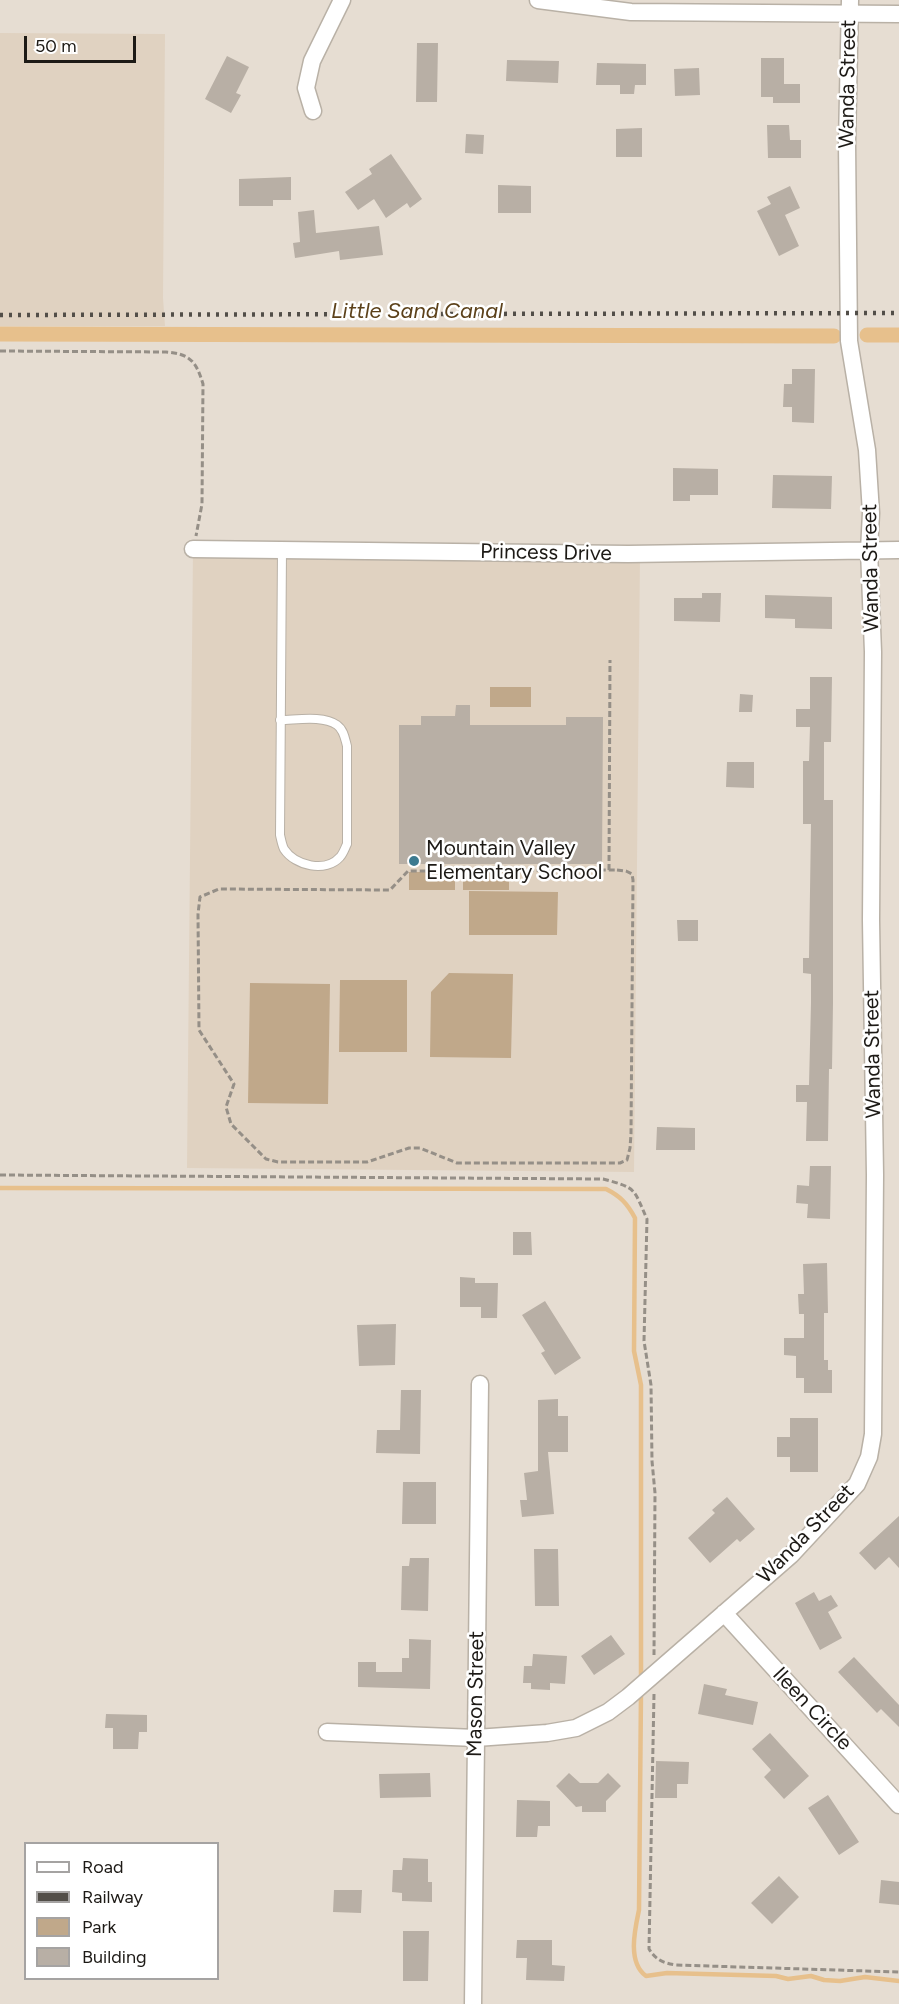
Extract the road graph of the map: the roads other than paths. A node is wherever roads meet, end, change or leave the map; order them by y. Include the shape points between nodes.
1 (342, 0) edge
2 (538, 0) edge
3 (850, 7) edge
4 (899, 14) edge
5 (313, 111) dead end
6 (193, 549) road end
7 (282, 550) junction
8 (870, 550) junction
9 (899, 550) edge
10 (280, 720) junction
11 (480, 1384) dead end
12 (724, 1613) junction
13 (327, 1732) dead end
14 (476, 1738) junction
15 (899, 1805) edge
16 (472, 2004) edge

1 - 5 street via 312,61 306,88
2 - 3 street via 632,12
3 - 4 street
3 - 8 street, Wanda Street via 849,341 867,450
6 - 7 street, Princess Drive
7 - 8 street, Princess Drive via 622,554
7 - 10 lane
8 - 9 street, Princess Drive
8 - 12 street, Wanda Street via 873,1434 869,1457 857,1484 791,1555
10 - 10 lane via 280,835 284,849 296,861 315,866 330,864 341,856 347,844 344,734 337,725 326,721
11 - 14 street, Mason Street
12 - 14 street, Wanda Street via 608,1712 576,1728
12 - 15 street, Ileen Circle
13 - 14 street, Wanda Street
14 - 16 street, Mason Street

